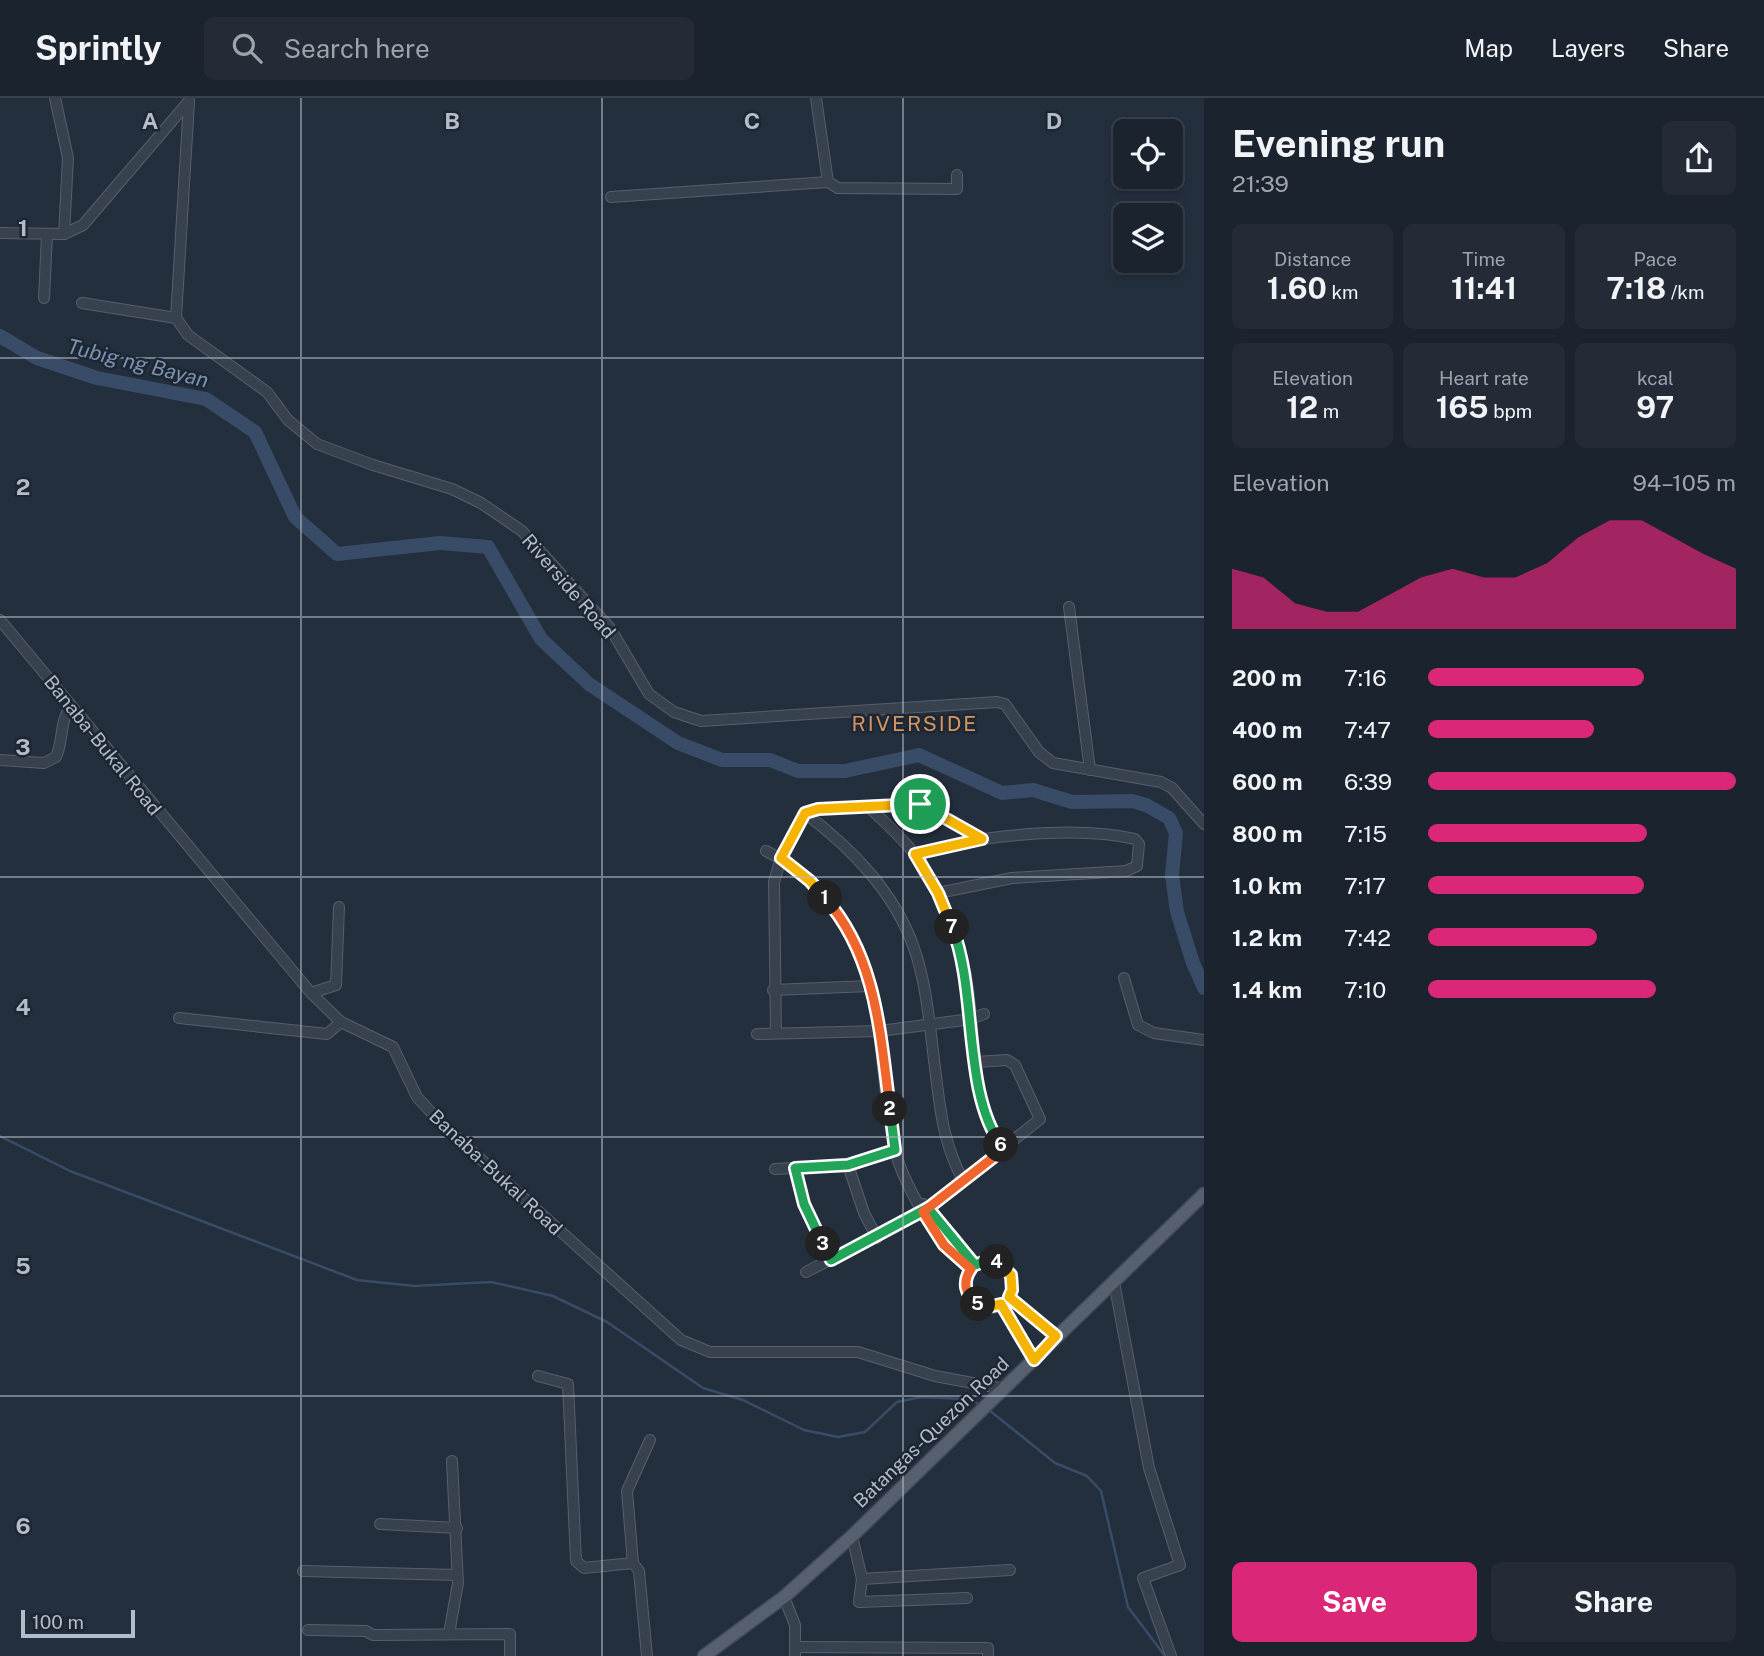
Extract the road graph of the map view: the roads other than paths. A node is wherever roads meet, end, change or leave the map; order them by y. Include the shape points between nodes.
1 (55, 98) edge
2 (816, 98) edge
3 (190, 100) edge
4 (957, 175) dead end
5 (828, 182) junction
6 (611, 197) dead end
7 (0, 233) edge
8 (64, 234) junction
9 (47, 235) junction
10 (44, 298) dead end
11 (82, 303) dead end
12 (176, 318) junction
13 (1069, 607) dead end
14 (0, 620) edge
15 (71, 706) junction
16 (0, 760) edge
17 (1090, 770) junction
18 (868, 806) junction
19 (805, 813) junction
20 (1204, 824) edge
21 (982, 839) junction
22 (766, 851) dead end
23 (915, 854) junction
24 (781, 858) junction
25 (938, 893) junction
26 (339, 907) dead end
27 (1124, 978) dead end
28 (870, 986) junction
29 (773, 990) junction
30 (312, 993) junction
31 (984, 1014) dead end
32 (179, 1018) dead end
33 (971, 1019) junction
34 (341, 1022) junction
35 (929, 1026) junction
36 (880, 1031) junction
37 (776, 1033) junction
38 (757, 1034) dead end
39 (1204, 1040) edge
40 (976, 1062) junction
41 (1004, 1149) junction
42 (895, 1150) junction
43 (848, 1165) junction
44 (795, 1168) junction
45 (775, 1169) dead end
46 (963, 1180) junction
47 (1204, 1194) edge
48 (923, 1207) junction
49 (877, 1238) junction
50 (831, 1260) junction
51 (973, 1267) junction
52 (806, 1272) dead end
53 (1114, 1282) junction
54 (1005, 1301) junction
55 (1056, 1336) junction
56 (1034, 1360) junction
57 (538, 1376) dead end
58 (1005, 1390) junction
59 (649, 1440) dead end
60 (452, 1461) dead end
61 (380, 1524) dead end
62 (457, 1528) junction
63 (852, 1536) junction
64 (633, 1563) junction
65 (1010, 1570) dead end
66 (303, 1571) dead end
67 (457, 1575) junction
68 (862, 1578) junction
69 (784, 1597) junction
70 (967, 1598) dead end
71 (307, 1630) dead end
72 (449, 1634) junction
73 (795, 1652) edge
74 (865, 1652) edge
75 (906, 1652) edge
76 (947, 1652) edge
77 (510, 1656) edge
78 (647, 1656) edge
79 (704, 1656) edge
80 (988, 1656) edge
81 (1171, 1656) edge

1 - 8 street via 68,159
2 - 5 street
3 - 8 street via 83,225
3 - 12 street
4 - 5 street via 957,189 838,188
5 - 6 street
7 - 9 street
8 - 9 street
9 - 10 street
11 - 12 street
12 - 17 street, Riverside Road via 188,335 267,391 288,420 317,444 452,489 522,531 610,628 649,694 674,712 701,721 997,702 1005,704 1046,758
13 - 17 street
14 - 15 street, Banaba-Bukal Road
15 - 16 street via 62,718 56,757 44,763
15 - 30 street, Banaba-Bukal Road
17 - 20 street, Riverside Road via 1161,782
18 - 19 street
18 - 21 street via 920,804
18 - 23 street
19 - 24 street
19 - 35 street via 859,859 901,918 914,948
21 - 23 street
21 - 25 street via 1119,835 1135,839 1139,857 1137,866 1126,871 1012,878
22 - 24 street
23 - 25 street
24 - 28 street via 810,881 850,931
24 - 29 street via 774,881
25 - 33 street via 957,940
26 - 30 street via 336,985
27 - 39 street via 1138,1025 1154,1033
28 - 29 street
28 - 36 street
29 - 37 street
30 - 34 street, Banaba-Bukal Road
31 - 33 street
32 - 34 street via 327,1034
33 - 35 street
33 - 40 street
34 - 58 street, Banaba-Bukal Road via 393,1047 417,1097 443,1125 622,1289 695,1348 710,1352 858,1352 935,1376
35 - 36 street
35 - 46 street via 944,1140
36 - 37 street
36 - 42 street
37 - 38 street
40 - 41 street via 986,1116
40 - 41 street via 1007,1060 1015,1065 1040,1119
41 - 46 street
42 - 43 street
42 - 48 street
43 - 44 street
43 - 49 street
44 - 45 street
44 - 50 street via 804,1204
46 - 48 street
47 - 53 main road, Batangas-Quezon Road
48 - 49 street
48 - 51 street
49 - 50 street
50 - 52 street
51 - 54 street via 965,1286 970,1298 981,1306
51 - 54 street via 994,1261 1007,1268 1013,1283
53 - 55 main road, Batangas-Quezon Road
53 - 81 street via 1149,1468 1181,1565 1143,1578
54 - 55 street
54 - 56 street
55 - 56 main road, Batangas-Quezon Road
56 - 58 main road, Batangas-Quezon Road
57 - 64 street via 568,1384 576,1561 584,1568
58 - 63 main road, Batangas-Quezon Road
59 - 64 street via 627,1491
60 - 62 street
61 - 62 street
62 - 67 street
63 - 68 street
63 - 69 main road, Batangas-Quezon Road
64 - 78 street via 639,1571
65 - 68 street
66 - 67 street
67 - 72 street
68 - 70 street via 859,1602
69 - 73 street via 795,1625
69 - 79 main road, Batangas-Quezon Road
71 - 72 street
72 - 77 street via 510,1634
73 - 74 street
74 - 75 street
75 - 76 street
76 - 80 street via 988,1648

